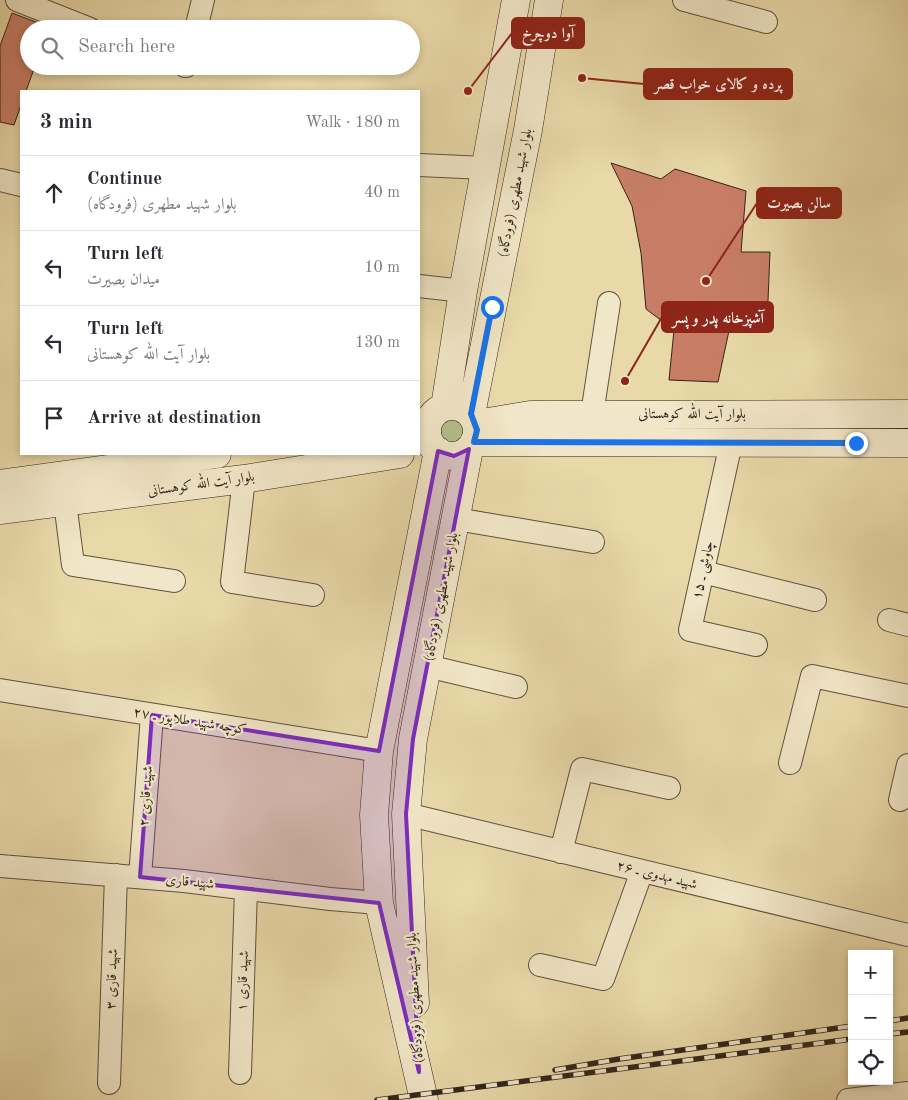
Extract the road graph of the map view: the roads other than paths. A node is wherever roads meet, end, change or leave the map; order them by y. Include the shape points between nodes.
1 (17, 0) edge
2 (203, 0) edge
3 (516, 0) edge
4 (550, 0) edge
5 (684, 0) edge
6 (67, 20) edge
7 (198, 20) edge
8 (766, 22) dead end
9 (420, 165) edge
10 (485, 168) junction
11 (0, 180) edge
12 (20, 186) edge
13 (420, 286) edge
14 (463, 291) junction
15 (609, 303) dead end
16 (592, 414) junction
17 (854, 414) junction
18 (908, 414) edge
19 (560, 415) junction
20 (473, 432) junction
21 (430, 433) edge
22 (557, 443) junction
23 (856, 443) junction
24 (908, 443) edge
25 (731, 444) junction
26 (210, 455) edge
27 (391, 455) edge
28 (244, 479) junction
29 (0, 484) edge
30 (65, 502) junction
31 (0, 510) edge
32 (456, 519) junction
33 (593, 542) dead end
34 (703, 572) junction
35 (174, 581) dead end
36 (313, 595) dead end
37 (815, 600) dead end
38 (756, 645) dead end
39 (427, 666) junction
40 (516, 687) dead end
41 (0, 690) edge
42 (908, 696) edge
43 (152, 715) junction
44 (379, 751) junction
45 (790, 763) dead end
46 (908, 765) edge
47 (669, 788) dead end
48 (900, 800) dead end
49 (406, 814) junction
50 (561, 852) junction
51 (0, 870) edge
52 (642, 871) junction
53 (116, 875) junction
54 (140, 877) junction
55 (246, 889) junction
56 (379, 903) junction
57 (908, 935) edge
58 (540, 964) dead end
59 (419, 1072) junction
60 (240, 1073) dead end
61 (109, 1083) dead end
62 (908, 1093) edge
63 (424, 1100) edge
64 (848, 1100) edge

1 - 6 street
2 - 7 street
3 - 10 main road, بلوار شهید مطهری (فرودگاه)
4 - 20 main road, بلوار شهید مطهری (فرودگاه)
5 - 8 street
9 - 10 street
10 - 14 main road, بلوار شهید مطهری (فرودگاه)
11 - 12 street
13 - 14 street
14 - 21 main road, بلوار شهید مطهری (فرودگاه)
15 - 16 street
16 - 17 main road, بلوار آیت الله کوهستانی
16 - 19 main road, بلوار آیت الله کوهستانی
17 - 18 main road, بلوار آیت الله کوهستانی
17 - 23 main road
19 - 20 main road, بلوار آیت الله کوهستانی via 530,415
19 - 22 main road via 552,419 548,431
20 - 21 main road via 454,456
20 - 21 main road via 459,406
20 - 22 main road
20 - 32 main road, بلوار شهید مطهری (فرودگاه)
21 - 44 main road, بلوار شهید مطهری (فرودگاه)
22 - 25 main road
23 - 24 main road
23 - 25 main road
25 - 34 street, چاوشی ـ ۱۵
26 - 29 main road, بلوار آیت الله کوهستانی
27 - 28 main road, بلوار آیت الله کوهستانی
28 - 30 main road, بلوار آیت الله کوهستانی
28 - 36 street via 232,582
30 - 31 main road, بلوار آیت الله کوهستانی
30 - 35 street via 73,565
32 - 33 street
32 - 39 main road, بلوار شهید مطهری (فرودگاه)
34 - 37 street
34 - 38 street, چاوشی ـ ۱۵ via 690,630
39 - 40 street
39 - 49 main road, بلوار شهید مطهری (فرودگاه) via 413,739
41 - 43 street, کوچه شهید طلاپور ـ ۲۷
42 - 45 street via 812,676
43 - 44 street, کوچه شهید طلاپور ـ ۲۷
43 - 54 street, شهید قاری ۲
44 - 56 main road, بلوار شهید مطهری (فرودگاه) via 374,815
46 - 48 street
47 - 50 street via 582,769
49 - 50 street, شهید مهدوی ـ ۲۶
49 - 59 main road, بلوار شهید مطهری (فرودگاه)
50 - 52 street, شهید مهدوی ـ ۲۶
51 - 53 street, شهید قاری
52 - 57 street, شهید مهدوی ـ ۲۶
52 - 58 street via 603,979
53 - 54 street, شهید قاری
53 - 61 street, شهید قاری ۳
54 - 55 street, شهید قاری
55 - 56 street, شهید قاری
55 - 60 street, شهید قاری ۱
56 - 59 main road, بلوار شهید مطهری (فرودگاه)
59 - 63 main road
62 - 64 street

